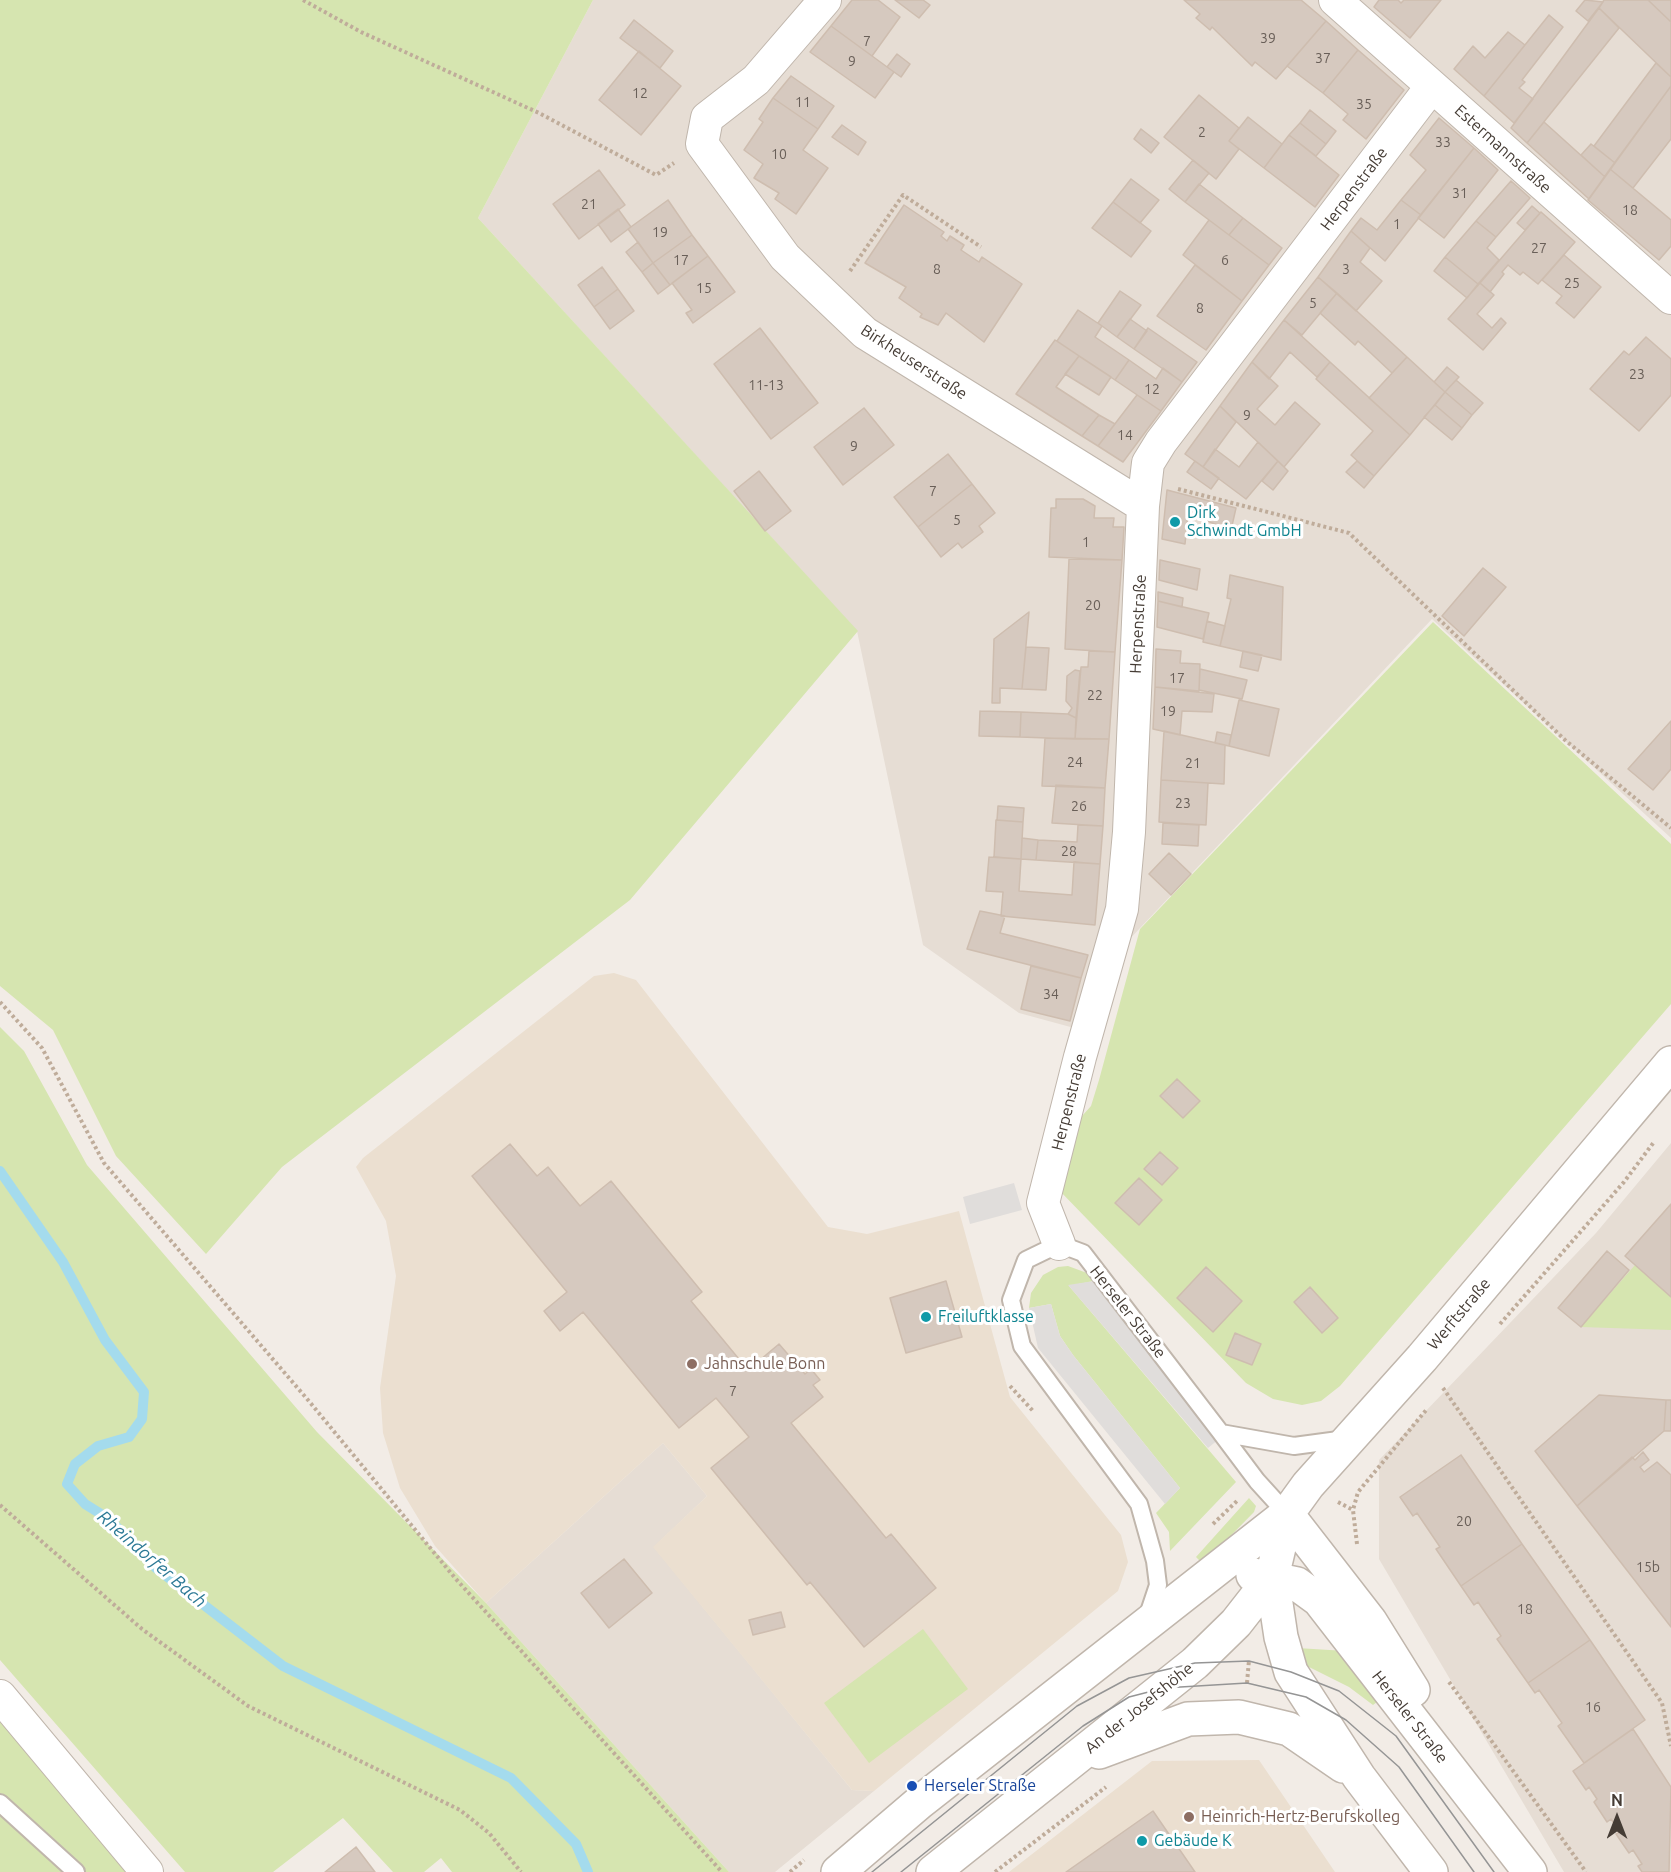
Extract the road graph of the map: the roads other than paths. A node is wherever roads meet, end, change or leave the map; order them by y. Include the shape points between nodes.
1 (825, 0) edge
2 (1335, 0) edge
3 (1432, 86) junction
4 (1671, 298) edge
5 (1143, 506) junction
6 (1671, 1063) edge
7 (1059, 1244) junction
8 (1221, 1433) junction
9 (1347, 1439) junction
10 (1287, 1514) junction
11 (1272, 1577) junction
12 (1199, 1585) junction
13 (1145, 1625) junction
14 (0, 1696) edge
15 (1072, 1763) junction
16 (1359, 1777) junction
17 (0, 1803) edge
18 (1522, 1862) edge
19 (76, 1872) edge
20 (147, 1872) edge
21 (838, 1872) edge
22 (933, 1872) edge
23 (1431, 1872) edge

1 - 5 street, Birkheuserstraße via 756,80 707,118 702,144 785,257 865,333
2 - 3 street, Estermannstraße
3 - 4 street, Estermannstraße
3 - 5 street, Herpenstraße via 1161,442 1148,463
5 - 7 street, Herpenstraße via 1122,909 1043,1203
6 - 9 street, Werftstraße via 1422,1358
7 - 8 lane, Herseler Straße via 1083,1253
7 - 13 lane via 1026,1260 1011,1300 1022,1346 1139,1503 1158,1585
8 - 9 lane via 1294,1446
8 - 10 lane, Herseler Straße
9 - 10 street, Werftstraße
10 - 11 street, Werftstraße
10 - 12 street
10 - 18 street, Herseler Straße via 1370,1621
11 - 12 street via 1246,1574
11 - 15 street, An der Josefshöhe via 1236,1623 1195,1663
11 - 16 street via 1291,1672
11 - 18 street, Herseler Straße via 1297,1584 1319,1600
12 - 13 street
13 - 21 street via 920,1802
14 - 20 street
15 - 16 street via 1188,1719 1239,1717 1289,1729
15 - 22 street, An der Josefshöhe
16 - 23 street
17 - 19 lane

